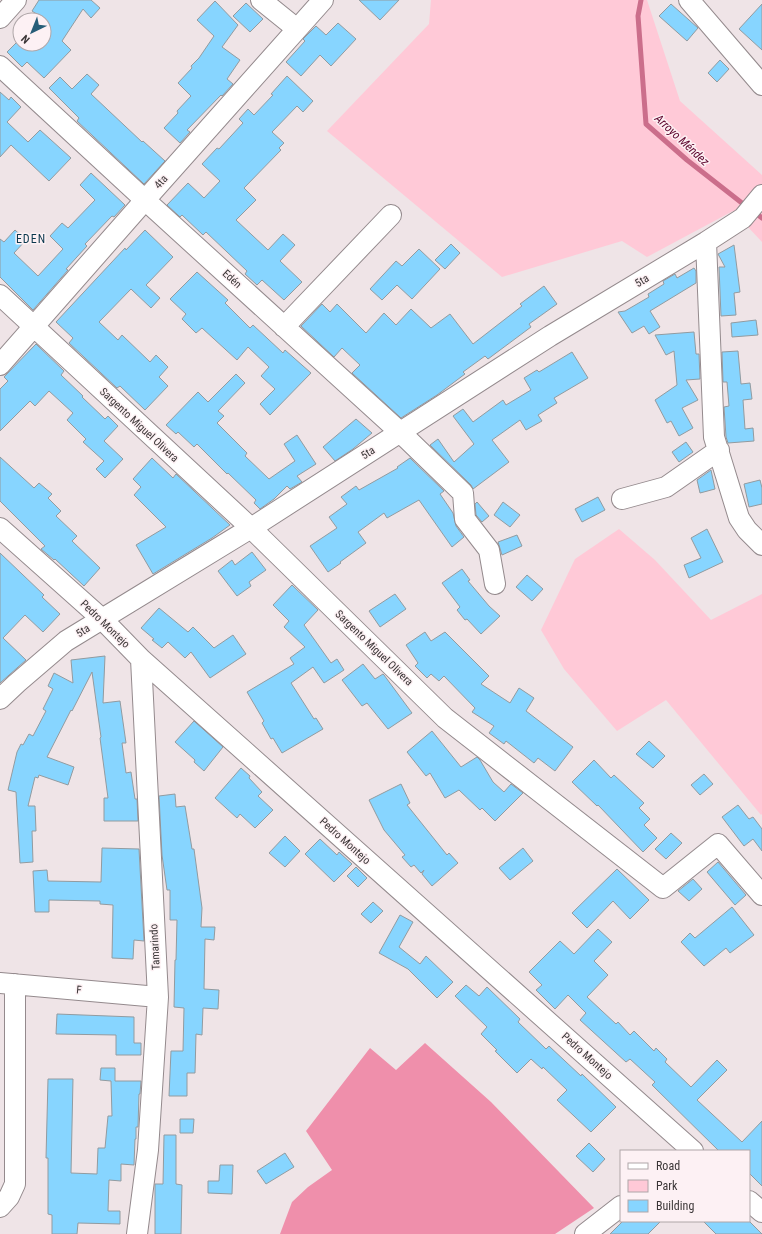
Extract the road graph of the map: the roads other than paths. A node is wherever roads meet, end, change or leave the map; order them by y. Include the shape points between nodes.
1 (16, 0) edge
2 (261, 0) edge
3 (323, 0) edge
4 (689, 0) edge
5 (0, 18) edge
6 (297, 29) junction
7 (0, 66) edge
8 (762, 85) edge
9 (759, 198) edge
10 (144, 200) junction
11 (391, 215) dead end
12 (706, 242) junction
13 (0, 295) edge
14 (34, 326) junction
15 (284, 327) junction
16 (0, 365) edge
17 (401, 433) junction
18 (719, 450) junction
19 (622, 499) dead end
20 (0, 528) edge
21 (250, 528) junction
22 (762, 544) edge
23 (495, 584) dead end
24 (102, 619) junction
25 (141, 659) junction
26 (0, 699) edge
27 (762, 895) edge
28 (7, 983) edge
29 (158, 997) junction
30 (7, 1100) edge
31 (681, 1147) edge
32 (750, 1202) edge
33 (1, 1206) edge
34 (620, 1207) edge
35 (762, 1212) edge
36 (137, 1234) edge
37 (585, 1234) edge

1 - 5 street
2 - 6 street
3 - 6 street, 4ta
4 - 8 street
6 - 10 street, 4ta
7 - 10 street, Edén
9 - 12 street, 5ta via 743,218
10 - 14 street, 4ta
10 - 15 street, Edén
11 - 15 street
12 - 17 street, 5ta via 550,336
12 - 18 street via 714,437
13 - 14 street, Sargento Miguel Olivera
14 - 16 street, 4ta
14 - 21 street, Sargento Miguel Olivera
15 - 17 street, Edén
17 - 21 street, 5ta
17 - 23 street, Edén via 463,493 465,519 489,550
18 - 19 street via 666,487
18 - 22 street via 739,518 746,530
20 - 24 street, Pedro Montejo
21 - 24 street, 5ta
21 - 27 street, Sargento Miguel Olivera via 445,718 663,888 718,844
24 - 25 street, Pedro Montejo
24 - 26 street, 5ta via 66,641
25 - 29 street, Tamarindo
25 - 31 street, Pedro Montejo
28 - 29 street, F
28 - 30 street
29 - 36 street, Tamarindo via 148,1150
30 - 33 street via 15,1184
32 - 35 street
34 - 37 street

